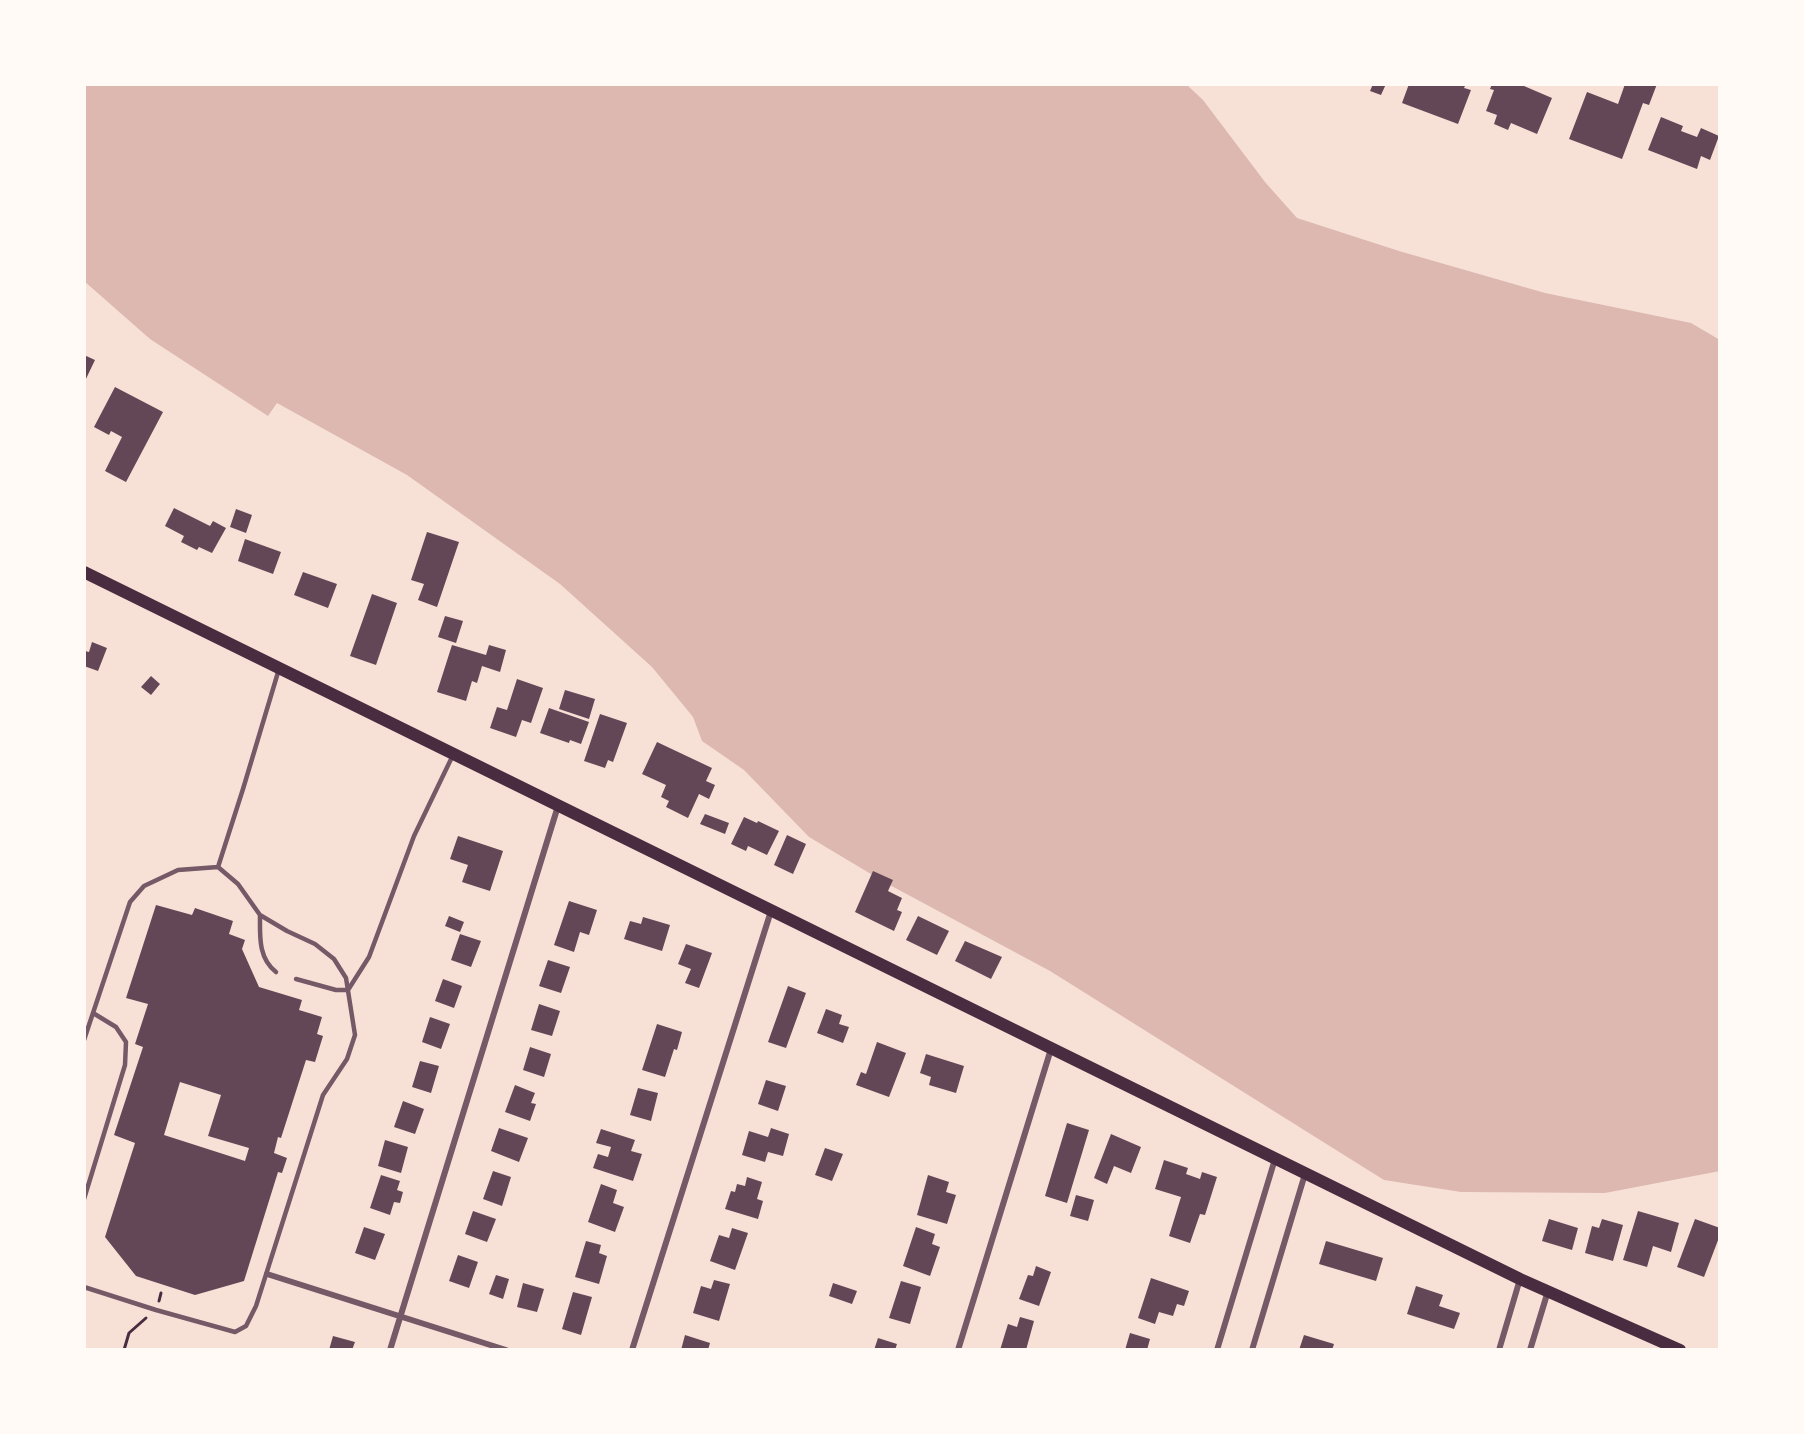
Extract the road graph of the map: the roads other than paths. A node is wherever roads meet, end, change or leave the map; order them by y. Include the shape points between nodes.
1 (84, 572) edge
2 (279, 669) junction
3 (453, 754) junction
4 (558, 806) junction
5 (218, 867) junction
6 (771, 911) junction
7 (260, 915) junction
8 (276, 972) dead end
9 (296, 979) dead end
10 (348, 990) junction
11 (93, 1013) junction
12 (84, 1040) edge
13 (1051, 1049) junction
14 (1275, 1159) junction
15 (1305, 1174) junction
16 (84, 1199) edge
17 (267, 1274) junction
18 (1520, 1279) junction
19 (84, 1287) edge
20 (1548, 1291) junction
21 (400, 1317) junction
22 (390, 1350) edge
23 (506, 1350) edge
24 (632, 1350) edge
25 (958, 1350) edge
26 (1217, 1350) edge
27 (1252, 1350) edge
28 (1499, 1350) edge
29 (1530, 1350) edge
30 (1680, 1350) edge

1 - 2 main road
2 - 3 main road
2 - 5 lane
3 - 4 main road
3 - 10 lane via 414,836 369,957
4 - 6 main road
4 - 21 street
5 - 7 lane via 238,884
5 - 11 lane via 178,870 144,886 130,902
6 - 13 main road
6 - 24 street
7 - 8 lane via 263,957
7 - 10 lane via 315,944 334,959 346,978
9 - 10 lane
10 - 17 lane via 355,1035 347,1059 322,1095
11 - 12 lane
11 - 16 lane via 116,1027 126,1042 125,1065
13 - 14 main road
13 - 25 street
14 - 15 main road
14 - 26 street
15 - 18 main road
15 - 27 street
17 - 19 lane via 246,1326 236,1332
17 - 21 street
18 - 20 main road
18 - 28 street
20 - 29 street
20 - 30 main road
21 - 22 street
21 - 23 street

